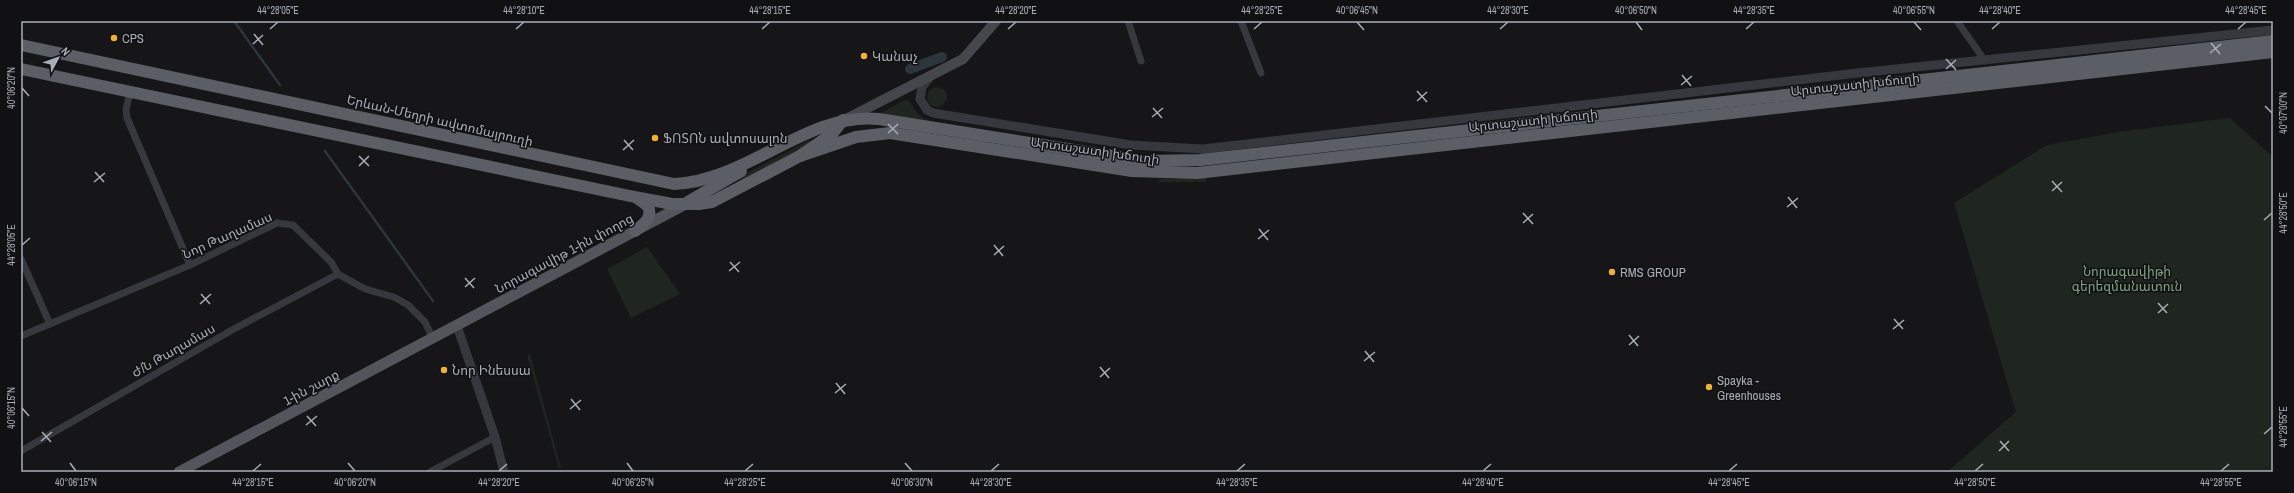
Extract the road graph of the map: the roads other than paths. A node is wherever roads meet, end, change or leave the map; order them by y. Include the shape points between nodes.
1 (996, 21) edge
2 (1128, 21) edge
3 (1241, 21) edge
4 (1957, 21) edge
5 (2273, 30) edge
6 (2273, 41) edge
7 (21, 45) edge
8 (2273, 52) edge
9 (1141, 61) dead end
10 (1985, 61) junction
11 (21, 69) edge
12 (1261, 73) dead end
13 (931, 76) junction
14 (130, 93) junction
15 (843, 120) junction
16 (800, 156) junction
17 (759, 158) junction
18 (630, 196) junction
19 (684, 205) junction
20 (635, 231) junction
21 (21, 259) edge
22 (190, 265) junction
23 (338, 274) junction
24 (50, 324) junction
25 (457, 326) junction
26 (21, 336) edge
27 (433, 339) junction
28 (495, 437) junction
29 (21, 451) edge
30 (178, 472) edge
31 (430, 472) edge
32 (504, 472) edge

1 - 13 main road via 963,59
2 - 9 street
3 - 12 street
4 - 10 street
5 - 10 street, Արտաշատի խճուղի
6 - 15 highway, Արտաշատի խճուղի via 1200,160 1144,161 879,119
7 - 17 highway, Երևան-Մեղրի ավտոմայրուղի via 304,104 660,183 697,181
8 - 16 highway, Արտաշատի խճուղի via 1197,173 1162,174 1132,171 890,133 856,137
10 - 13 street, Արտաշատի խճուղի via 1203,150 1131,144 933,112 927,110 920,99 922,87
11 - 14 highway
13 - 15 main road
14 - 18 highway
14 - 22 street via 126,109 127,118
15 - 16 highway via 832,134
15 - 17 highway, Երևան-Մեղրի ավտոմայրուղի via 824,125
16 - 19 highway via 712,202
17 - 19 highway via 736,175
18 - 19 highway
18 - 20 highway via 643,201 649,210 648,220
19 - 20 main road, Նորագավիթ 1-ին փողոց
20 - 25 main road, Նորագավիթ 1-ին փողոց
21 - 24 street
22 - 23 street, Նոր Թաղամաս via 277,223 293,225 326,257
22 - 24 street, Նոր Թաղամաս
23 - 27 street, Նոր Թաղամաս via 365,289 394,297 408,305 425,322
23 - 29 street, Ժ/Ն Թաղամաս via 232,330
24 - 26 street, Նոր Թաղամաս
25 - 27 main road, 1-ին շարք
25 - 28 street
27 - 30 main road, 1-ին շարք
28 - 31 street
28 - 32 street

